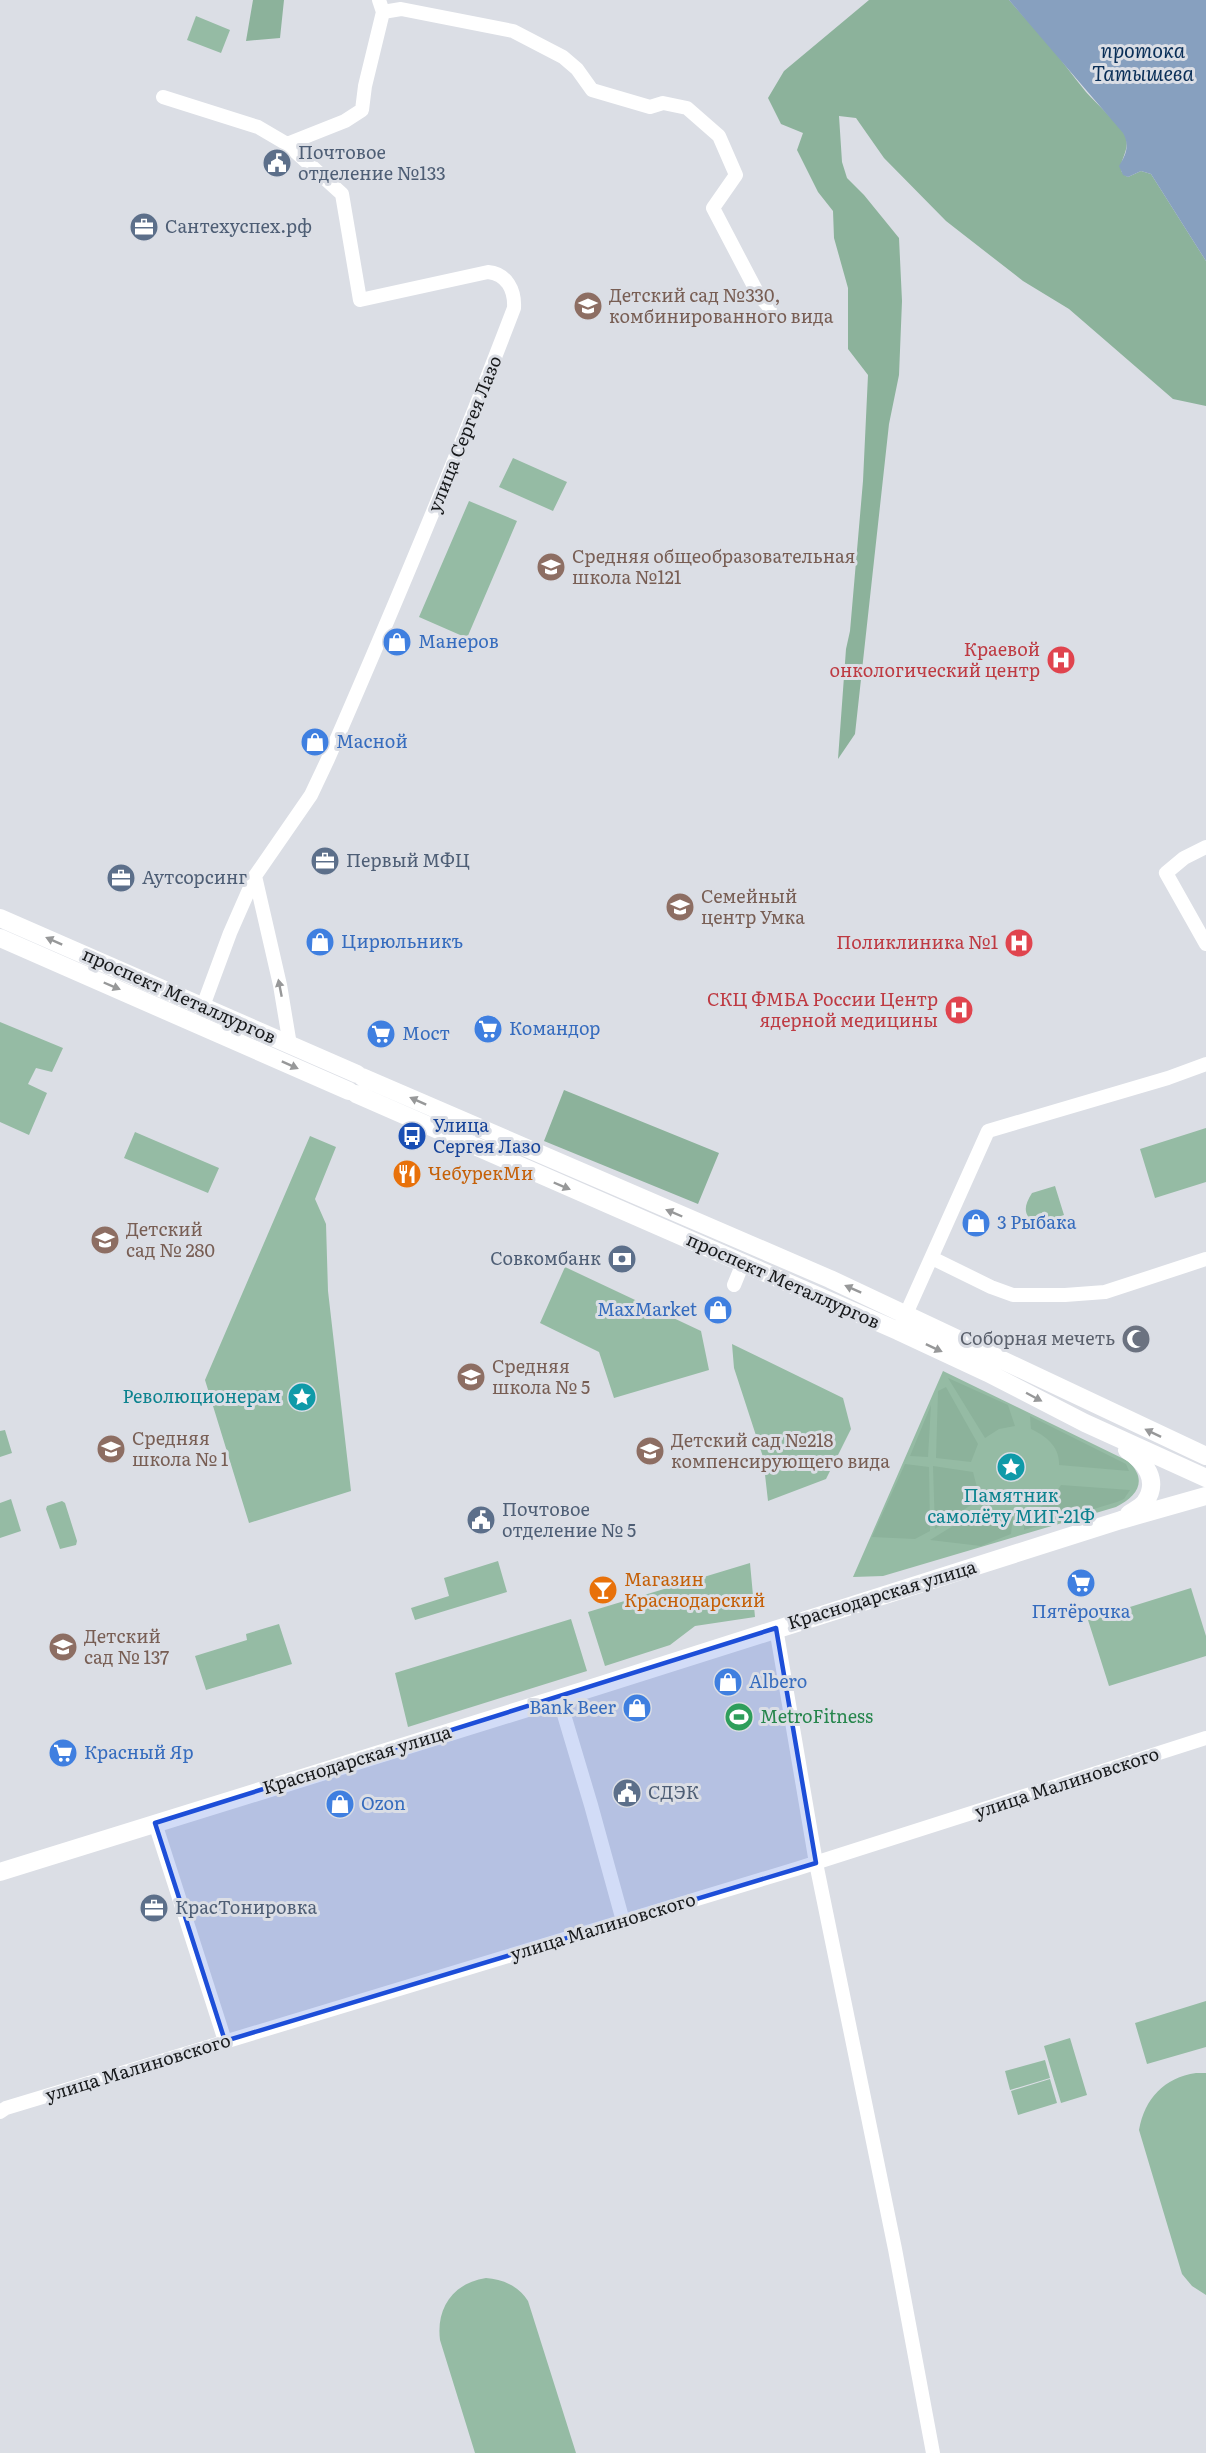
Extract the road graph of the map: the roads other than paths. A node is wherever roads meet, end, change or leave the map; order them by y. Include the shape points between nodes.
1 (381, 6) edge
2 (163, 97) dead end
3 (286, 144) junction
4 (770, 308) dead end
5 (1206, 848) edge
6 (255, 876) junction
7 (0, 918) edge
8 (0, 938) edge
9 (1206, 944) edge
10 (201, 1015) junction
11 (290, 1045) junction
12 (1206, 1064) edge
13 (356, 1084) junction
14 (932, 1258) junction
15 (1206, 1259) edge
16 (743, 1263) junction
17 (734, 1285) dead end
18 (906, 1313) junction
19 (898, 1331) junction
20 (1085, 1424) junction
21 (1206, 1456) edge
22 (1206, 1478) edge
23 (1206, 1496) edge
24 (1121, 1520) junction
25 (776, 1628) junction
26 (559, 1698) junction
27 (1206, 1738) edge
28 (155, 1823) junction
29 (816, 1863) junction
30 (0, 1872) edge
31 (623, 1921) junction
32 (225, 2040) junction
33 (0, 2112) edge
34 (933, 2453) edge

1 - 3 street via 363,110
1 - 4 street via 513,31 563,57 592,90 650,107 663,103 687,108 719,136 736,175 713,208 758,294
2 - 3 street, улица Сергея Лазо via 258,127
3 - 6 street, улица Сергея Лазо via 342,194 360,300 488,272 497,273 508,282 514,308 440,499 328,759 311,795
5 - 9 street via 1184,858 1166,873
6 - 10 street, улица Сергея Лазо
11 -> 6 street
10 -> 7 main road, проспект Металлургов
8 -> 10 main road, проспект Металлургов
10 - 11 main road, проспект Металлургов
10 -> 13 main road, проспект Металлургов
11 - 13 main road, проспект Металлургов
12 - 14 street via 988,1131
13 -> 16 main road, проспект Металлургов via 561,1185
18 -> 13 main road, проспект Металлургов
14 - 15 street via 1013,1295 1105,1292
14 - 18 street
16 - 17 street
16 - 19 main road, проспект Металлургов
18 - 19 street
21 -> 18 main road, проспект Металлургов
19 -> 20 main road, проспект Металлургов
20 - 22 main road, проспект Металлургов
20 - 24 main road via 1141,1458 1149,1471 1149,1496
23 - 24 main road, Краснодарская улица
24 - 25 main road, Краснодарская улица
25 - 26 main road, Краснодарская улица
25 - 29 street
26 - 28 main road, Краснодарская улица
26 - 31 street
27 - 29 street, улица Малиновского
28 - 30 main road, Краснодарская улица
28 - 32 street
29 - 31 street, улица Малиновского
29 - 34 street
31 - 32 street, улица Малиновского
32 - 33 street, улица Малиновского

